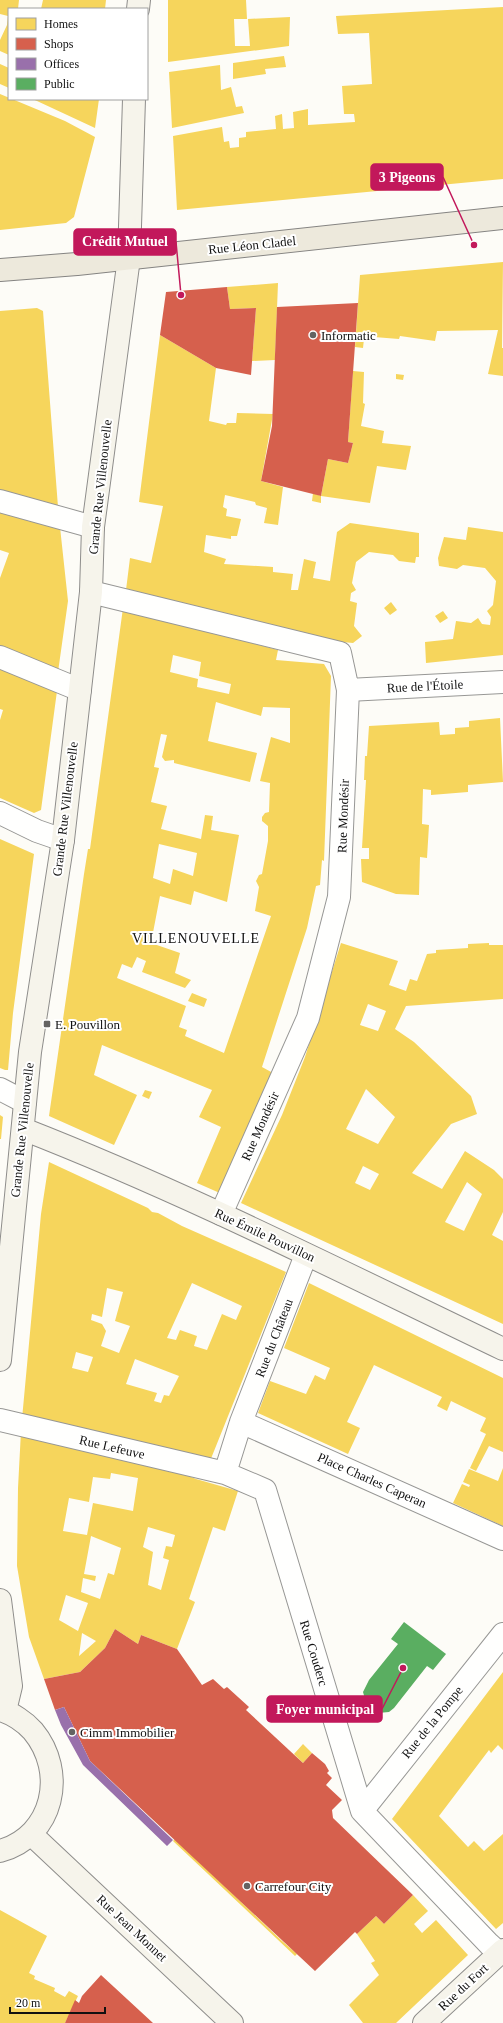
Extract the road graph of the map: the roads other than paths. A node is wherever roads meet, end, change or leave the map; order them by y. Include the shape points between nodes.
1 (134, 100) edge
2 (503, 218) edge
3 (128, 258) junction
4 (0, 270) edge
5 (0, 501) edge
6 (93, 527) junction
7 (91, 592) junction
8 (0, 657) edge
9 (503, 682) edge
10 (80, 690) junction
11 (348, 690) junction
12 (0, 813) edge
13 (63, 840) junction
14 (0, 1089) edge
15 (24, 1102) junction
16 (23, 1129) junction
17 (222, 1214) junction
18 (306, 1255) junction
19 (503, 1349) edge
20 (0, 1360) edge
21 (0, 1420) edge
22 (241, 1422) junction
23 (225, 1474) junction
24 (503, 1539) edge
25 (0, 1600) edge
26 (503, 1634) edge
27 (3, 1710) edge
28 (362, 1811) junction
29 (31, 1834) junction
30 (0, 1851) edge
31 (501, 1952) edge
32 (232, 2023) edge
33 (424, 2023) edge

1 - 3 street, Grande Rue Villenouvelle
2 - 3 main road, Rue Léon Cladel
3 - 4 main road, Rue Léon Cladel
3 - 6 street, Grande Rue Villenouvelle
5 - 6 street
6 - 7 street, Grande Rue Villenouvelle
7 - 10 street, Grande Rue Villenouvelle
7 - 11 street, Rue Mondésir via 340,653
8 - 10 street
9 - 11 street, Rue de l'Étoile
10 - 13 street, Grande Rue Villenouvelle
11 - 17 street, Rue Mondésir via 339,897 308,1018
12 - 13 street
13 - 15 street, Grande Rue Villenouvelle
14 - 15 street
15 - 16 street, Grande Rue Villenouvelle
16 - 17 street, Rue Émile Pouvillon via 68,1146
16 - 20 street, Grande Rue Villenouvelle
17 - 18 street, Rue Émile Pouvillon
18 - 19 street, Rue Émile Pouvillon
18 - 22 street, Rue du Château
21 - 23 street, Rue Lefeuve
22 - 23 street
22 - 24 street, Place Charles Caperan
23 - 28 street, Rue Couderc via 265,1490
25 - 27 street via 11,1686
26 - 28 street, Rue de la Pompe
27 - 29 street via 26,1724 38,1738 51,1766 52,1790 46,1814
28 - 31 street, Rue Couderc via 489,1944
29 - 30 street via 10,1848
29 - 32 street, Rue Jean Monnet
31 - 33 street, Rue du Fort

